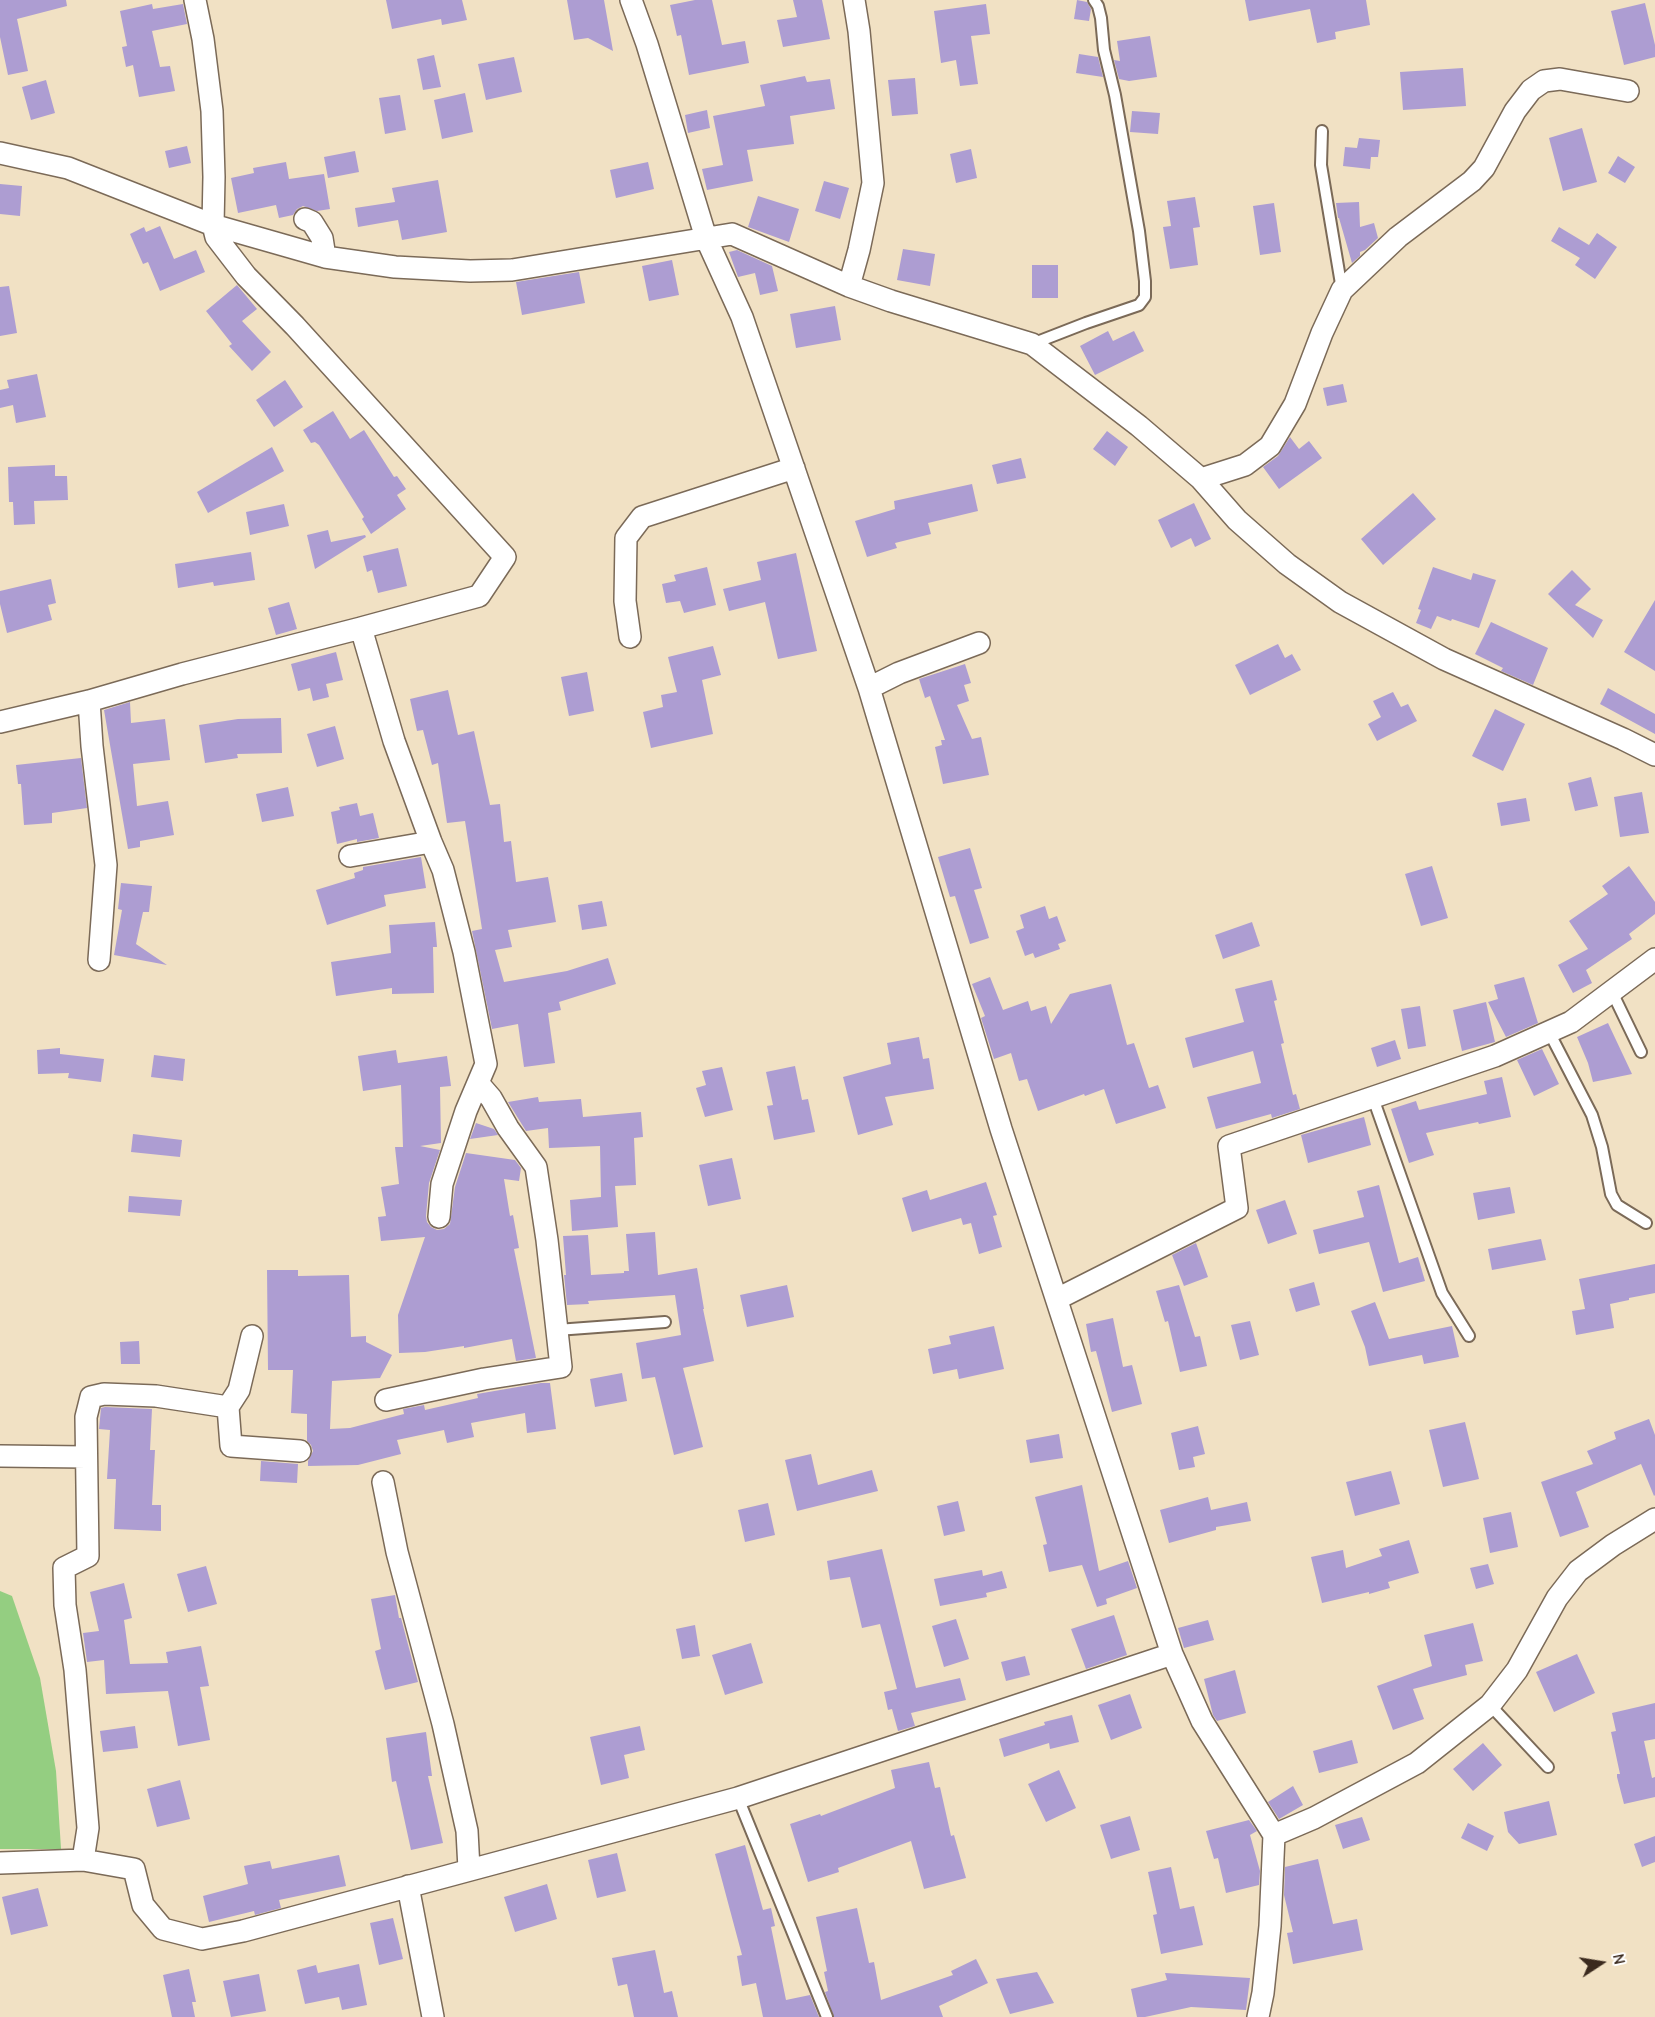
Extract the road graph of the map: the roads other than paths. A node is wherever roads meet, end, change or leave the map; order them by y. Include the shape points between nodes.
1 (195, 0) edge
2 (631, 0) edge
3 (854, 0) edge
4 (1094, 0) edge
5 (1628, 91) dead end
6 (1322, 131) dead end
7 (0, 153) edge
8 (305, 219) dead end
9 (213, 225) junction
10 (706, 238) junction
11 (325, 257) junction
12 (849, 286) junction
13 (1342, 290) junction
14 (1032, 344) junction
15 (794, 468) junction
16 (1201, 479) junction
17 (361, 628) junction
18 (630, 637) dead end
19 (979, 643) dead end
20 (869, 688) junction
21 (89, 701) junction
22 (0, 722) edge
23 (1655, 755) edge
24 (430, 842) junction
25 (350, 856) dead end
26 (1655, 959) edge
27 (99, 960) dead end
28 (1612, 992) junction
29 (1549, 1032) junction
30 (1641, 1052) dead end
31 (478, 1083) junction
32 (1373, 1098) junction
33 (439, 1217) dead end
34 (1647, 1223) dead end
35 (1057, 1299) junction
36 (665, 1322) dead end
37 (557, 1330) junction
38 (252, 1336) dead end
39 (1469, 1336) dead end
40 (386, 1400) dead end
41 (228, 1407) junction
42 (300, 1451) dead end
43 (0, 1456) edge
44 (86, 1456) junction
45 (383, 1482) dead end
46 (1655, 1519) edge
47 (1172, 1654) junction
48 (1490, 1705) junction
49 (1548, 1767) dead end
50 (738, 1798) junction
51 (1274, 1835) junction
52 (84, 1860) junction
53 (0, 1863) edge
54 (469, 1869) junction
55 (408, 1886) junction
56 (433, 2017) edge
57 (827, 2017) edge
58 (1258, 2017) edge

1 - 9 street via 212,111
2 - 10 street
3 - 12 street via 873,183
4 - 14 lane via 1101,18 1139,231 1145,297 1139,305
5 - 13 street via 1560,79 1544,81 1531,90 1472,181 1398,237
6 - 13 lane via 1321,165
7 - 9 street via 68,168
8 - 11 street via 312,222 322,238
9 - 11 street
9 - 17 street via 216,237 246,276 505,557 479,596
10 - 11 street via 512,270 395,267
10 - 12 street via 732,234
10 - 15 street via 742,317
12 - 14 street
13 - 16 street via 1295,404 1270,446 1245,465
14 - 16 street
15 - 18 street via 642,517 626,538 625,601
15 - 20 street
16 - 23 street via 1237,519 1287,564 1340,602 1444,659
17 - 21 street
17 - 24 street via 394,741
19 - 20 street
20 - 35 street via 1001,1129
21 - 22 street
21 - 27 street via 106,865
24 - 25 street
24 - 31 street via 443,870 464,952 486,1064
26 - 28 street
28 - 29 street via 1571,1022
28 - 30 lane
29 - 32 street via 1495,1056
29 - 34 lane via 1592,1115 1617,1205
31 - 33 street via 442,1184
31 - 37 street via 536,1167
32 - 35 street via 1229,1146 1237,1208
32 - 39 lane via 1442,1293
35 - 47 street
36 - 37 lane
37 - 40 street via 561,1367
38 - 41 street via 239,1390
41 - 42 street via 231,1446
41 - 44 street via 156,1396 91,1397 86,1417
43 - 44 street
44 - 52 street via 88,1556 64,1568 88,1828
45 - 54 street via 467,1831
46 - 48 street via 1578,1571 1557,1598 1517,1670
47 - 50 street
47 - 51 street via 1203,1721
48 - 49 lane
48 - 51 street via 1417,1763
50 - 54 street
50 - 57 lane
51 - 58 street via 1270,1926
52 - 53 street
52 - 55 street via 134,1869 143,1905 163,1929 202,1939
54 - 55 street
55 - 56 street

